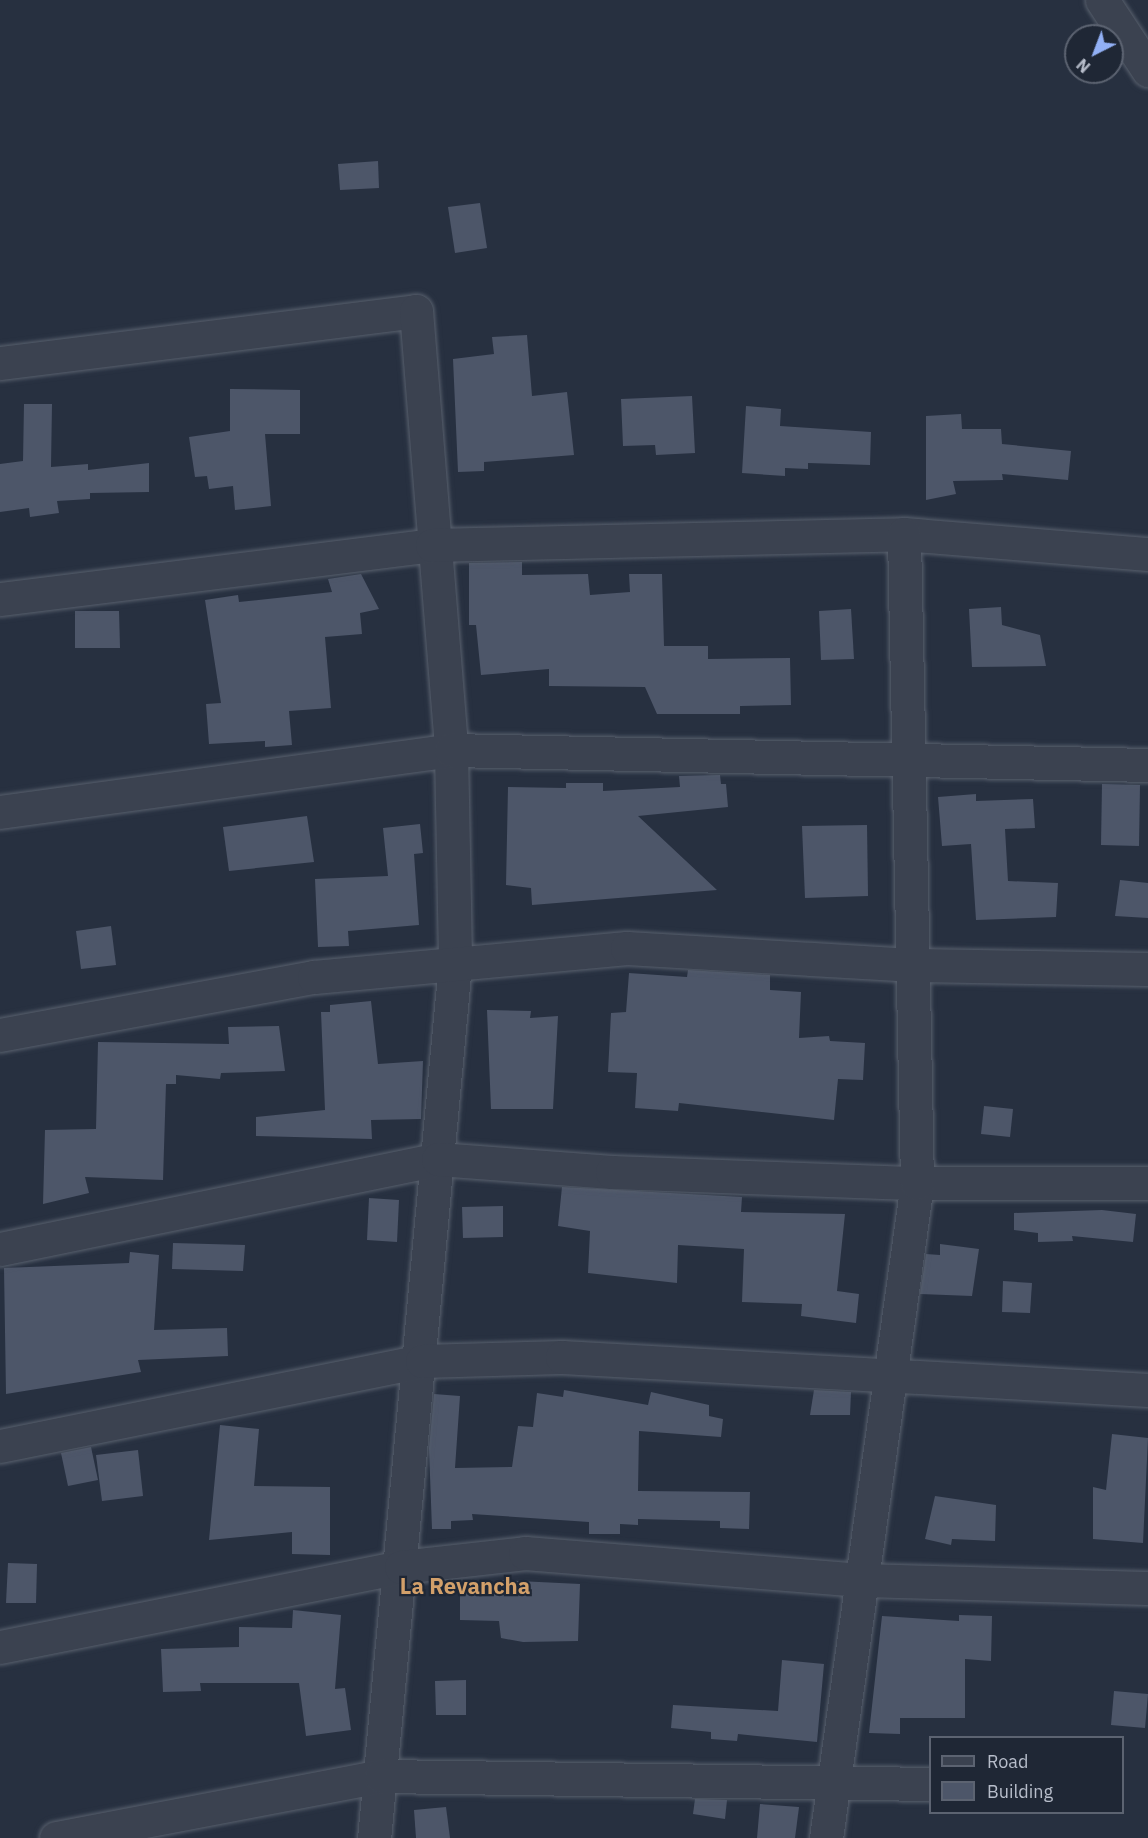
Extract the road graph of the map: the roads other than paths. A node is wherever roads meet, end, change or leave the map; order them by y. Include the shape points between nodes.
1 (1102, 0) edge
2 (1148, 70) edge
3 (0, 363) edge
4 (904, 534) junction
5 (432, 545) junction
6 (1148, 554) edge
7 (0, 599) edge
8 (451, 750) junction
9 (910, 756) junction
10 (1148, 765) edge
11 (0, 812) edge
12 (455, 964) junction
13 (916, 964) junction
14 (1148, 969) edge
15 (0, 1035) edge
16 (438, 1159) junction
17 (917, 1183) junction
18 (1148, 1183) edge
19 (0, 1249) edge
20 (422, 1361) junction
21 (889, 1375) junction
22 (1148, 1390) edge
23 (0, 1446) edge
24 (401, 1567) junction
25 (861, 1580) junction
26 (1148, 1588) edge
27 (0, 1647) edge
28 (381, 1776) junction
29 (834, 1780) junction
30 (929, 1784) edge
31 (56, 1838) edge
32 (374, 1838) edge
33 (826, 1838) edge

1 - 2 street
3 - 5 street via 416,311
4 - 5 street
4 - 6 street
4 - 9 street
5 - 7 street
5 - 8 street
8 - 9 street
8 - 11 street
8 - 12 street
9 - 10 street
9 - 13 street
12 - 13 street via 627,948
12 - 15 street via 314,977
12 - 16 street
13 - 14 street
13 - 17 street
16 - 17 street via 612,1172
16 - 19 street
16 - 20 street
17 - 18 street
17 - 21 street
20 - 21 street via 562,1357
20 - 23 street
20 - 24 street
21 - 22 street
21 - 25 street
24 - 25 street via 525,1553
24 - 27 street
24 - 28 street
25 - 26 street
25 - 29 street
28 - 29 street
28 - 31 street
28 - 32 street
29 - 30 street
29 - 33 street

